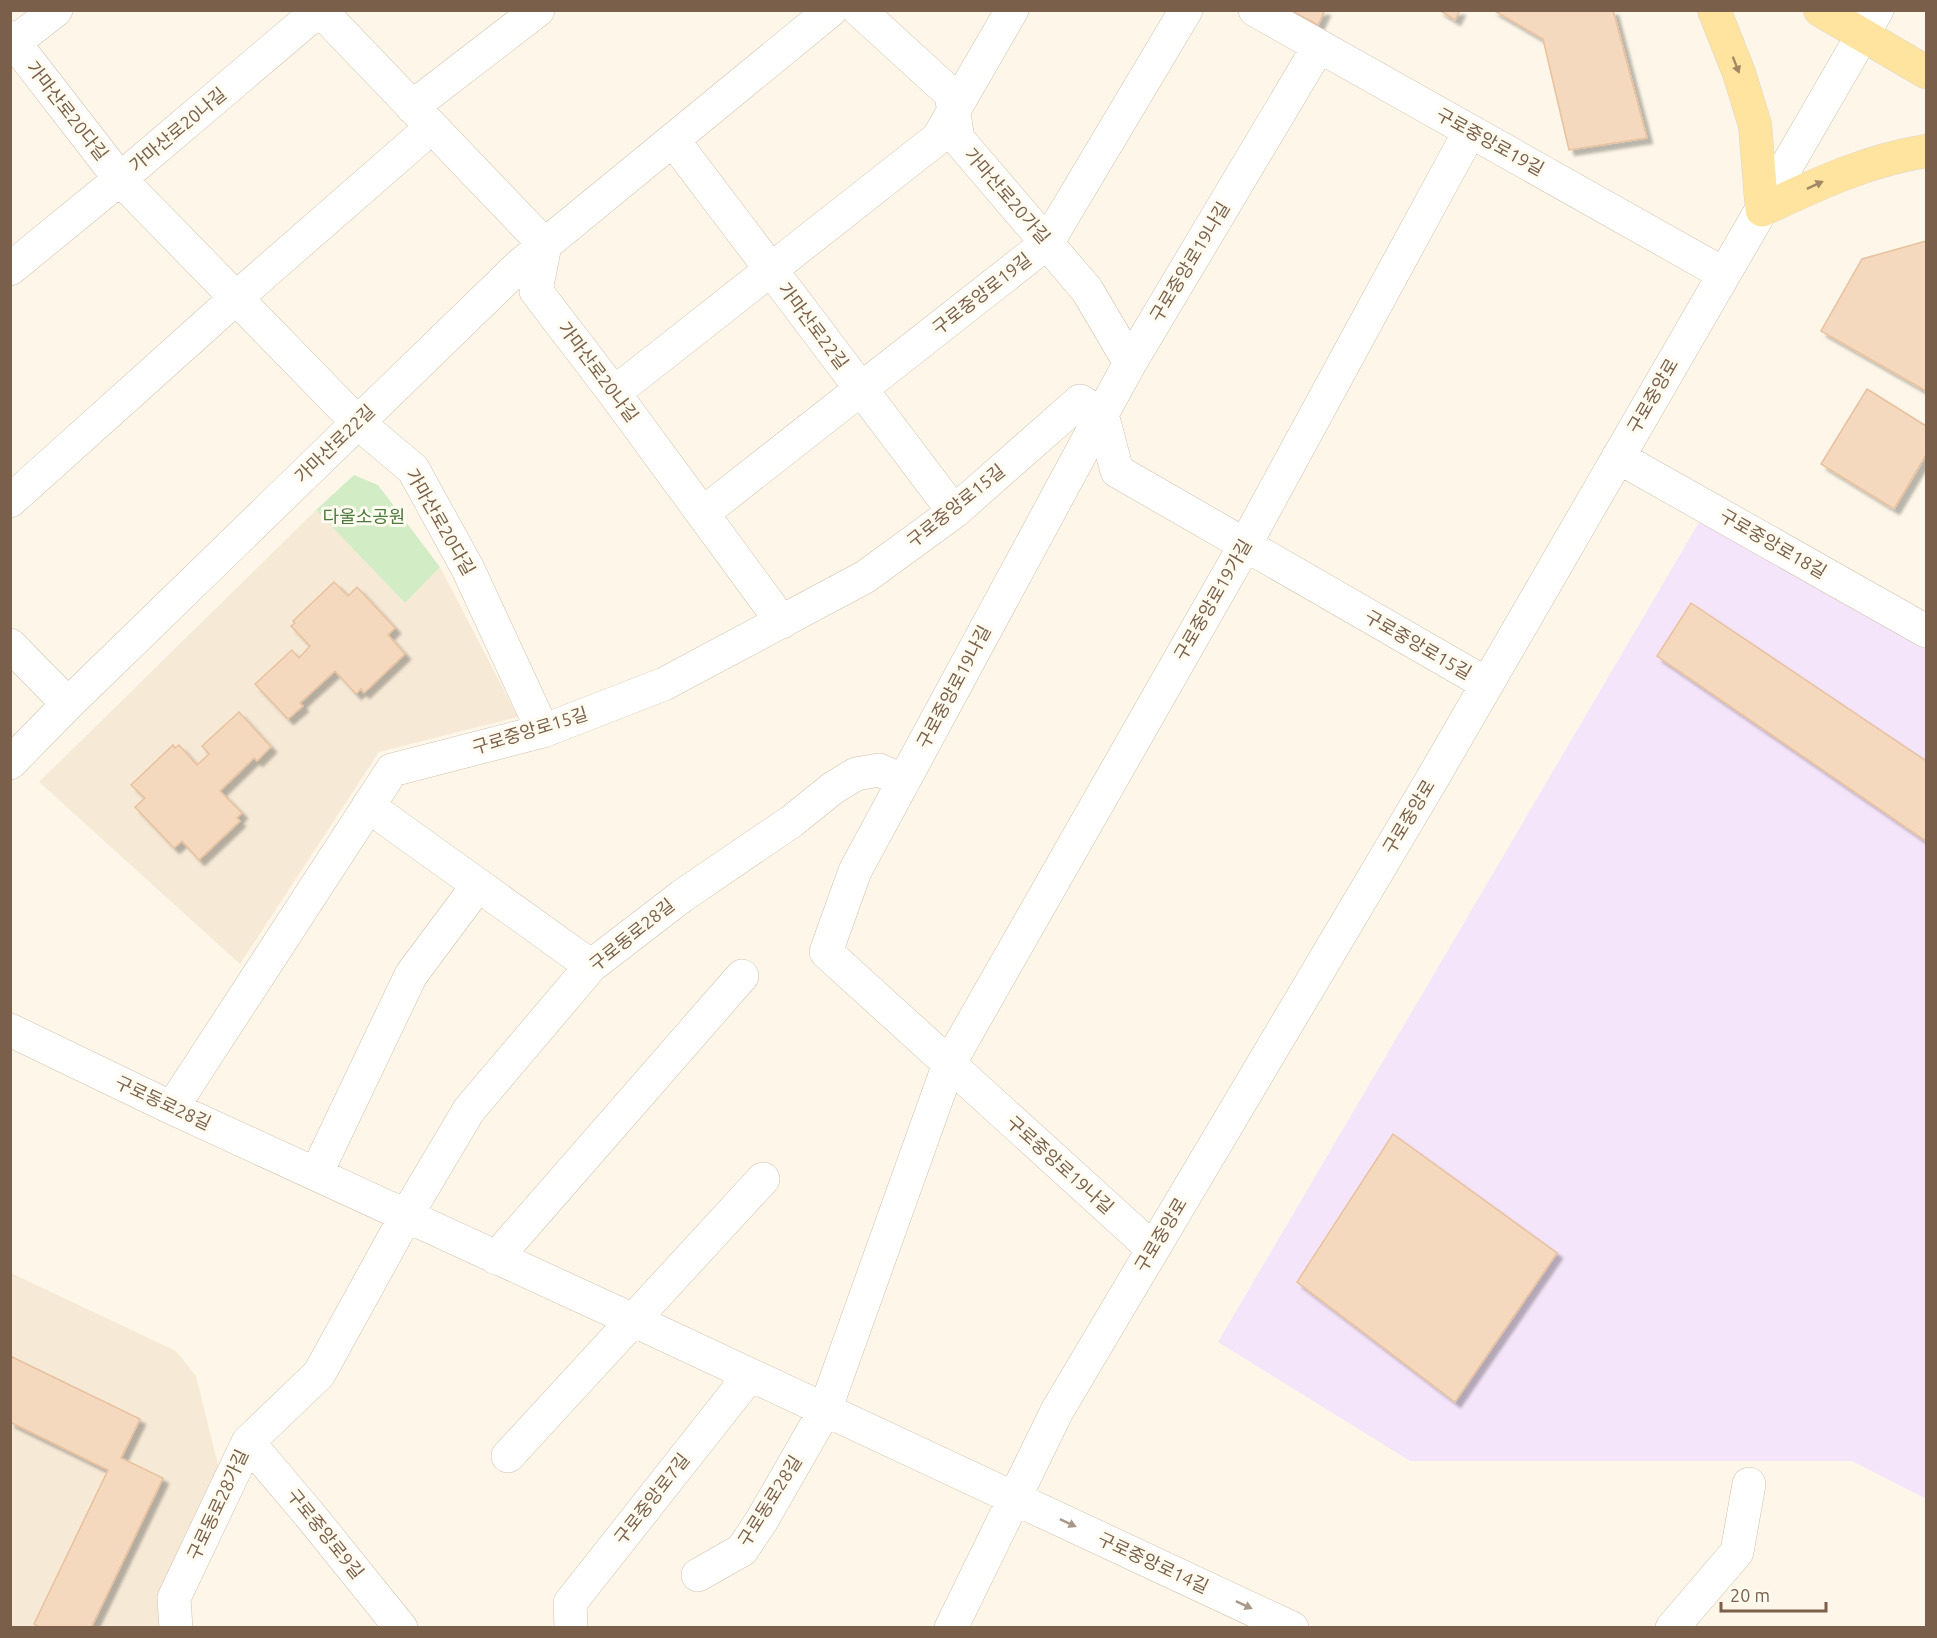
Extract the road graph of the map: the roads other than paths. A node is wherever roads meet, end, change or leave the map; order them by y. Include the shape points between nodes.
1 (56, 10) edge
2 (319, 10) edge
3 (538, 10) edge
4 (831, 10) edge
5 (859, 10) edge
6 (1012, 10) edge
7 (1186, 10) edge
8 (1255, 10) edge
9 (1714, 10) edge
10 (1821, 10) edge
11 (1870, 23) edge
12 (12, 42) edge
13 (1318, 46) junction
14 (1926, 72) edge
15 (954, 111) junction
16 (422, 117) junction
17 (1470, 131) junction
18 (673, 140) junction
19 (1926, 152) edge
20 (120, 179) junction
21 (1762, 210) junction
22 (1047, 243) junction
23 (545, 246) junction
24 (10, 269) edge
25 (770, 270) junction
26 (1724, 274) junction
27 (236, 298) junction
28 (1130, 363) junction
29 (861, 389) junction
30 (614, 393) junction
31 (1102, 414) junction
32 (357, 422) junction
33 (1618, 457) junction
34 (10, 501) edge
35 (954, 512) junction
36 (703, 513) junction
37 (1245, 545) junction
38 (782, 622) junction
39 (1926, 631) edge
40 (10, 645) edge
41 (1487, 684) junction
42 (68, 704) junction
43 (543, 731) junction
44 (10, 763) edge
45 (904, 781) junction
46 (368, 806) junction
47 (478, 885) junction
48 (591, 966) junction
49 (742, 976) dead end
50 (10, 1030) edge
51 (950, 1064) junction
52 (172, 1108) junction
53 (316, 1174) junction
54 (763, 1179) dead end
55 (406, 1216) junction
56 (1153, 1249) junction
57 (496, 1258) junction
58 (633, 1320) junction
59 (750, 1375) junction
60 (825, 1410) junction
61 (248, 1442) junction
62 (508, 1456) dead end
63 (1749, 1484) dead end
64 (1015, 1498) junction
65 (698, 1575) dead end
66 (176, 1628) edge
67 (401, 1628) edge
68 (571, 1628) edge
69 (951, 1628) edge
70 (1292, 1628) edge
71 (1672, 1628) edge

1 - 12 street
2 - 16 street, 가마산로20나길
2 - 20 street, 가마산로20나길
3 - 16 street
4 - 18 street, 가마산로22길
5 - 15 street, 가마산로20가길 via 951,94
6 - 15 street
7 - 22 street, 구로중앙로19길
8 - 13 street, 구로중앙로19길
9 -> 21 main road via 1755,126
10 - 11 main road
11 - 14 main road
11 - 21 street, 구로중앙로
12 - 20 street, 가마산로20다길
13 - 17 street, 구로중앙로19길
13 - 28 street, 구로중앙로19나길
15 - 22 street, 가마산로20가길 via 958,139
15 - 25 street via 938,138
16 - 23 street, 가마산로20나길
16 - 27 street
17 - 26 street, 구로중앙로19길
17 - 37 street, 구로중앙로19가길
18 - 23 street, 가마산로22길
18 - 25 street, 가마산로22길
21 -> 19 main road via 1826,180 1901,155
20 - 24 street, 가마산로20다길
20 - 27 street, 가마산로20다길
21 - 26 street, 구로중앙로
22 - 28 street, 가마산로20가길 via 1087,290
22 - 29 street, 구로중앙로19길
23 - 30 street, 가마산로20나길 via 536,291
23 - 32 street, 가마산로22길 via 519,266
25 - 29 street, 가마산로22길
25 - 30 street
26 - 33 street, 구로중앙로
27 - 32 street, 가마산로20다길
27 - 34 street
28 - 31 street, 구로중앙로19나길
29 - 35 street, 가마산로22길
29 - 36 street, 구로중앙로19길
30 - 36 street, 가마산로20나길
31 - 35 street, 구로중앙로15길 via 1080,401
31 - 37 street, 구로중앙로15길 via 1117,471
31 - 45 street, 구로중앙로19나길
32 - 42 street, 가마산로22길
32 - 43 street, 가마산로20다길 via 413,469 468,568
33 - 39 street, 구로중앙로18길
33 - 41 street, 구로중앙로
35 - 38 street, 구로중앙로15길 via 865,578
36 - 38 street, 가마산로20나길
37 - 41 street, 구로중앙로15길
37 - 51 street, 구로중앙로19가길
38 - 43 street, 구로중앙로15길 via 664,684
40 - 42 street
41 - 56 street, 구로중앙로
42 - 44 street, 가마산로22길
43 - 46 street, 구로중앙로15길 via 392,770
45 - 48 street, 구로동로28길 via 879,770 856,774 682,896
45 - 51 street, 구로중앙로19나길 via 855,871 826,952
46 - 47 street
46 - 52 street, 구로중앙로15길
47 - 48 street
47 - 53 street via 411,975
48 - 55 street, 구로동로28길 via 469,1110
49 - 57 street
50 - 52 street, 구로동로28길
51 - 56 street, 구로중앙로19나길
51 - 60 street, 구로동로28길
52 - 53 street, 구로동로28길
53 - 55 street, 구로동로28길
54 - 58 street
55 - 57 street, 구로동로28길
55 - 61 street, 구로동로28가길 via 320,1374
56 - 64 street, 구로중앙로 via 1057,1411
57 - 58 street, 구로동로28길
58 - 59 street, 구로동로28길
58 - 62 street
59 - 60 street, 구로동로28길
59 - 68 street, 구로중앙로7길 via 570,1603
60 - 64 street, 구로동로28길
60 - 65 street, 구로동로28길 via 742,1551
61 - 66 street, 구로동로28가길 via 174,1598
61 - 67 street, 구로중앙로9길
63 - 71 street via 1737,1552
64 - 69 street, 구로중앙로
64 -> 70 street, 구로중앙로14길

